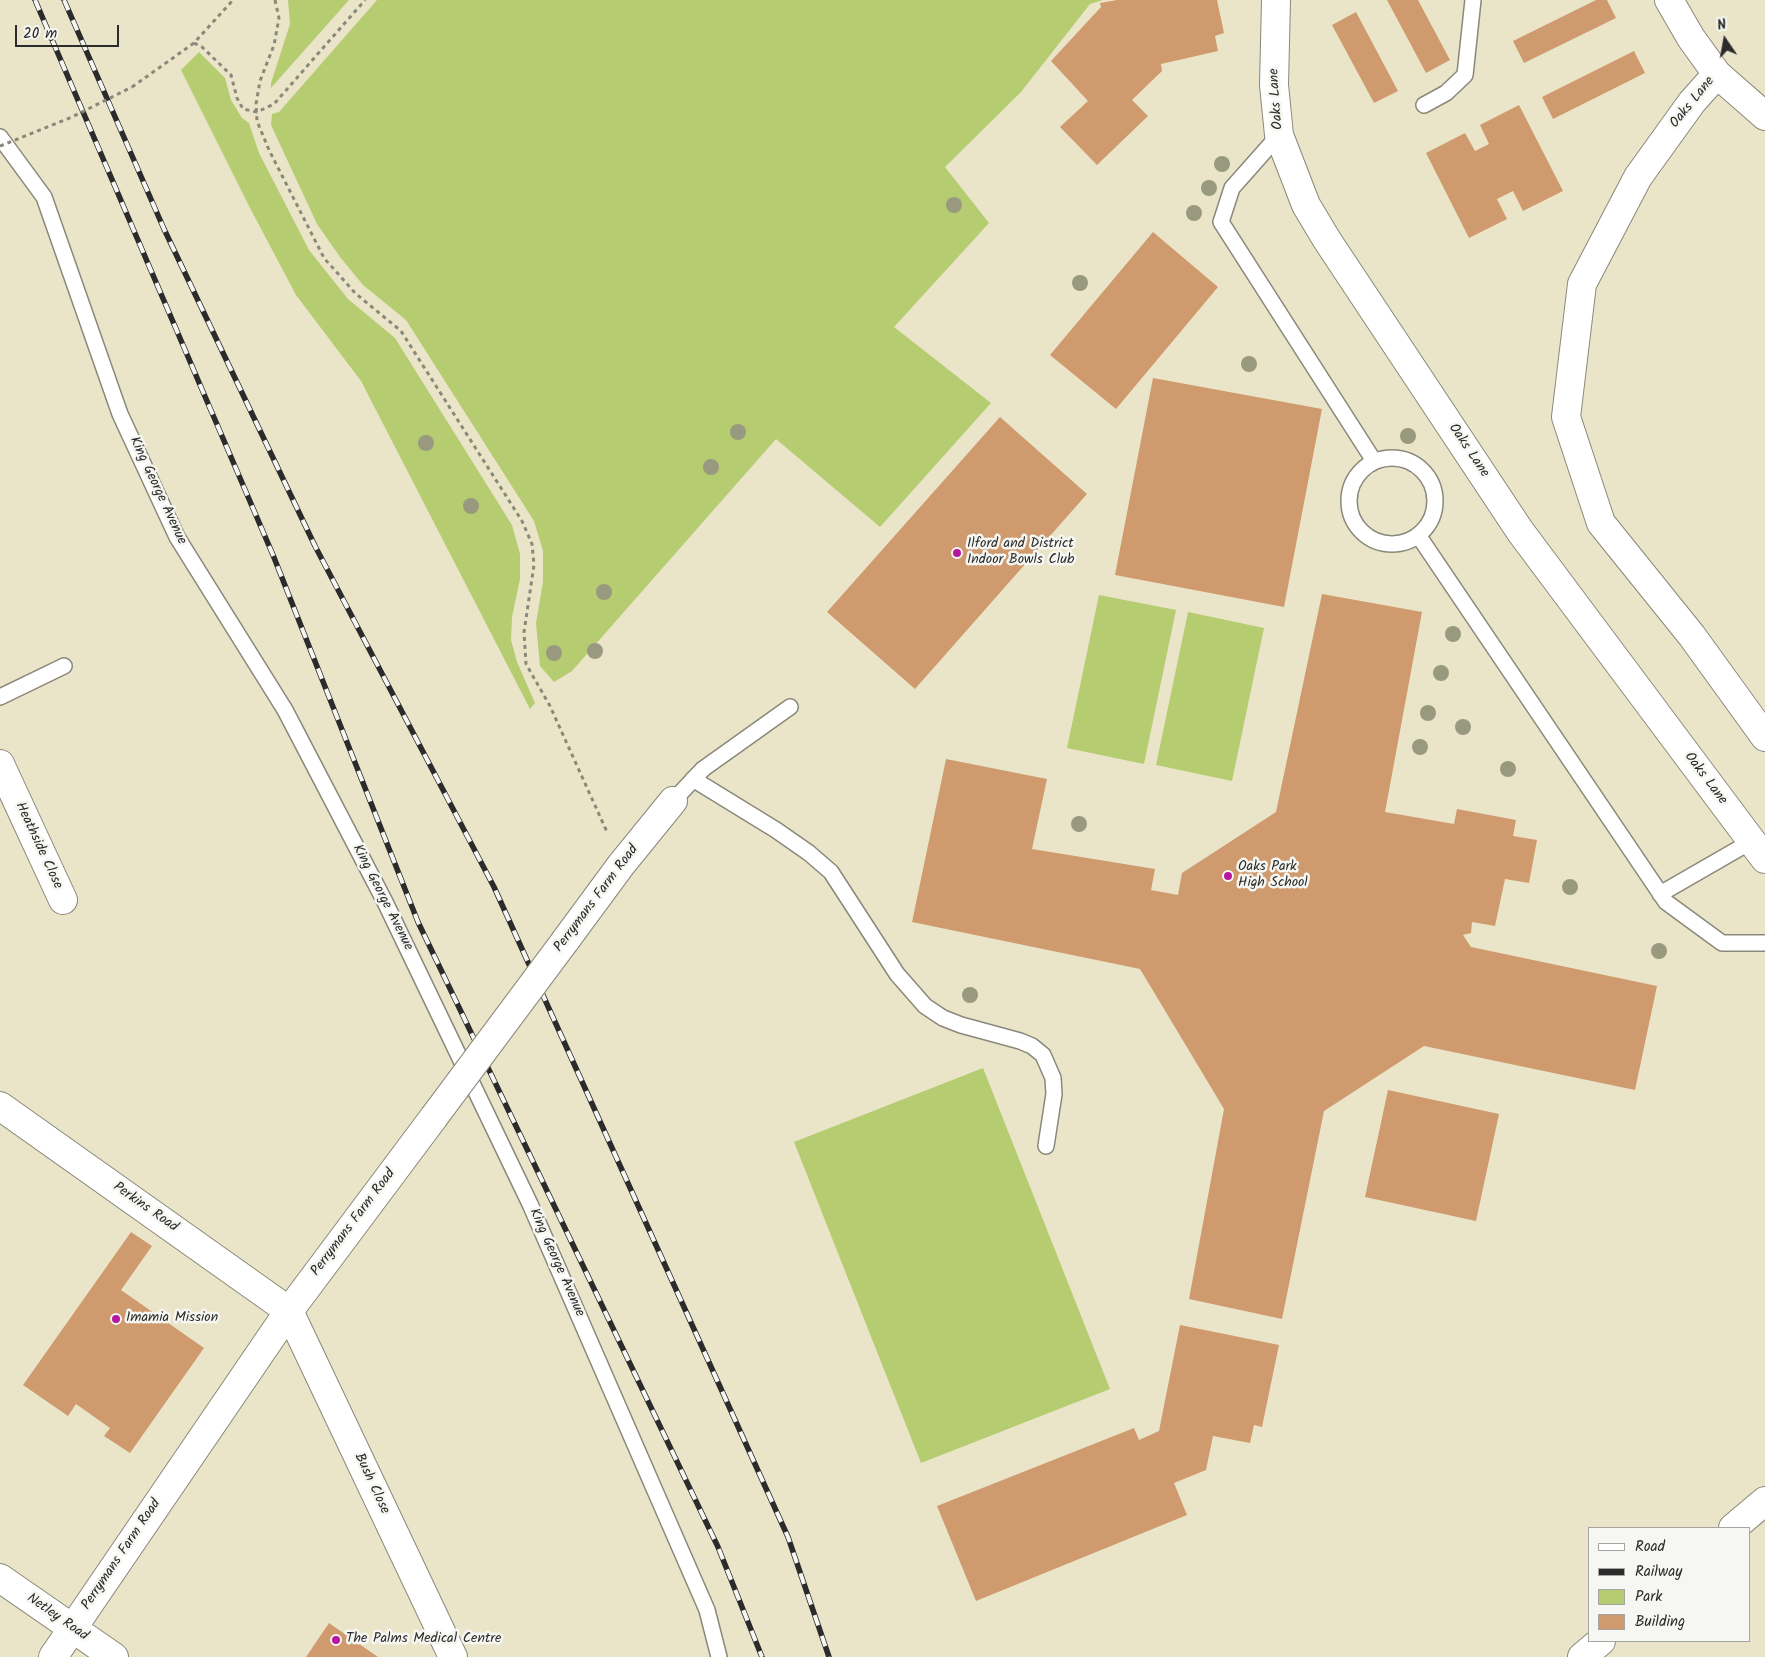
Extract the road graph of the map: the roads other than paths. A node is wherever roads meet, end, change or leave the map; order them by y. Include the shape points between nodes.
1 (1276, 0) edge
2 (1473, 0) edge
3 (1669, 0) edge
4 (1717, 74) junction
5 (1424, 105) dead end
6 (1765, 116) edge
7 (1280, 135) junction
8 (0, 137) edge
9 (0, 148) edge
10 (15, 155) junction
11 (1374, 461) junction
12 (1418, 535) junction
13 (64, 666) dead end
14 (0, 697) edge
15 (790, 707) dead end
16 (1765, 737) edge
17 (0, 764) edge
18 (693, 780) junction
19 (673, 801) joint
20 (1758, 850) edge
21 (1660, 894) junction
22 (63, 900) dead end
23 (1765, 943) edge
24 (0, 1106) edge
25 (1046, 1146) dead end
26 (289, 1311) junction
27 (1765, 1501) edge
28 (1734, 1527) edge
29 (0, 1578) edge
30 (72, 1629) junction
31 (1601, 1642) edge
32 (53, 1657) edge
33 (114, 1657) edge
34 (453, 1657) edge
35 (719, 1657) edge
36 (1582, 1657) edge

1 - 7 street, Oaks Lane via 1274,85
2 - 5 lane via 1465,74 1446,93
3 - 4 street
4 - 6 street
4 - 16 street, Oaks Lane via 1692,102 1638,177 1582,284 1566,417 1601,523 1692,636
7 - 11 lane via 1232,188 1221,222
7 - 20 street, Oaks Lane via 1306,205 1327,240 1509,514
8 - 10 lane, King George Avenue
9 - 10 lane
10 - 35 lane, King George Avenue via 44,197 120,414 176,537 285,710 385,902 530,1204 707,1610
11 - 12 lane via 1394,458 1414,463 1432,484 1434,512
11 - 12 lane via 1357,475 1349,495 1349,510 1355,523 1364,534 1391,544 1405,542
12 - 21 lane
13 - 14 lane
15 - 18 lane via 702,769
17 - 22 street, Heathside Close
18 - 19 lane
18 - 25 lane via 776,830 831,872 897,974 925,1006 943,1018 1032,1046 1042,1054 1053,1078 1054,1094
19 - 26 street, Perrymans Farm Road, bridge via 621,864
20 - 21 lane
21 - 23 lane via 1666,902 1722,943
24 - 26 street, Perkins Road
26 - 30 street, Perrymans Farm Road
26 - 34 street, Bush Close
27 - 28 street
29 - 30 street, Netley Road
30 - 32 street, Perrymans Farm Road
30 - 33 street, Netley Road
31 - 36 street

